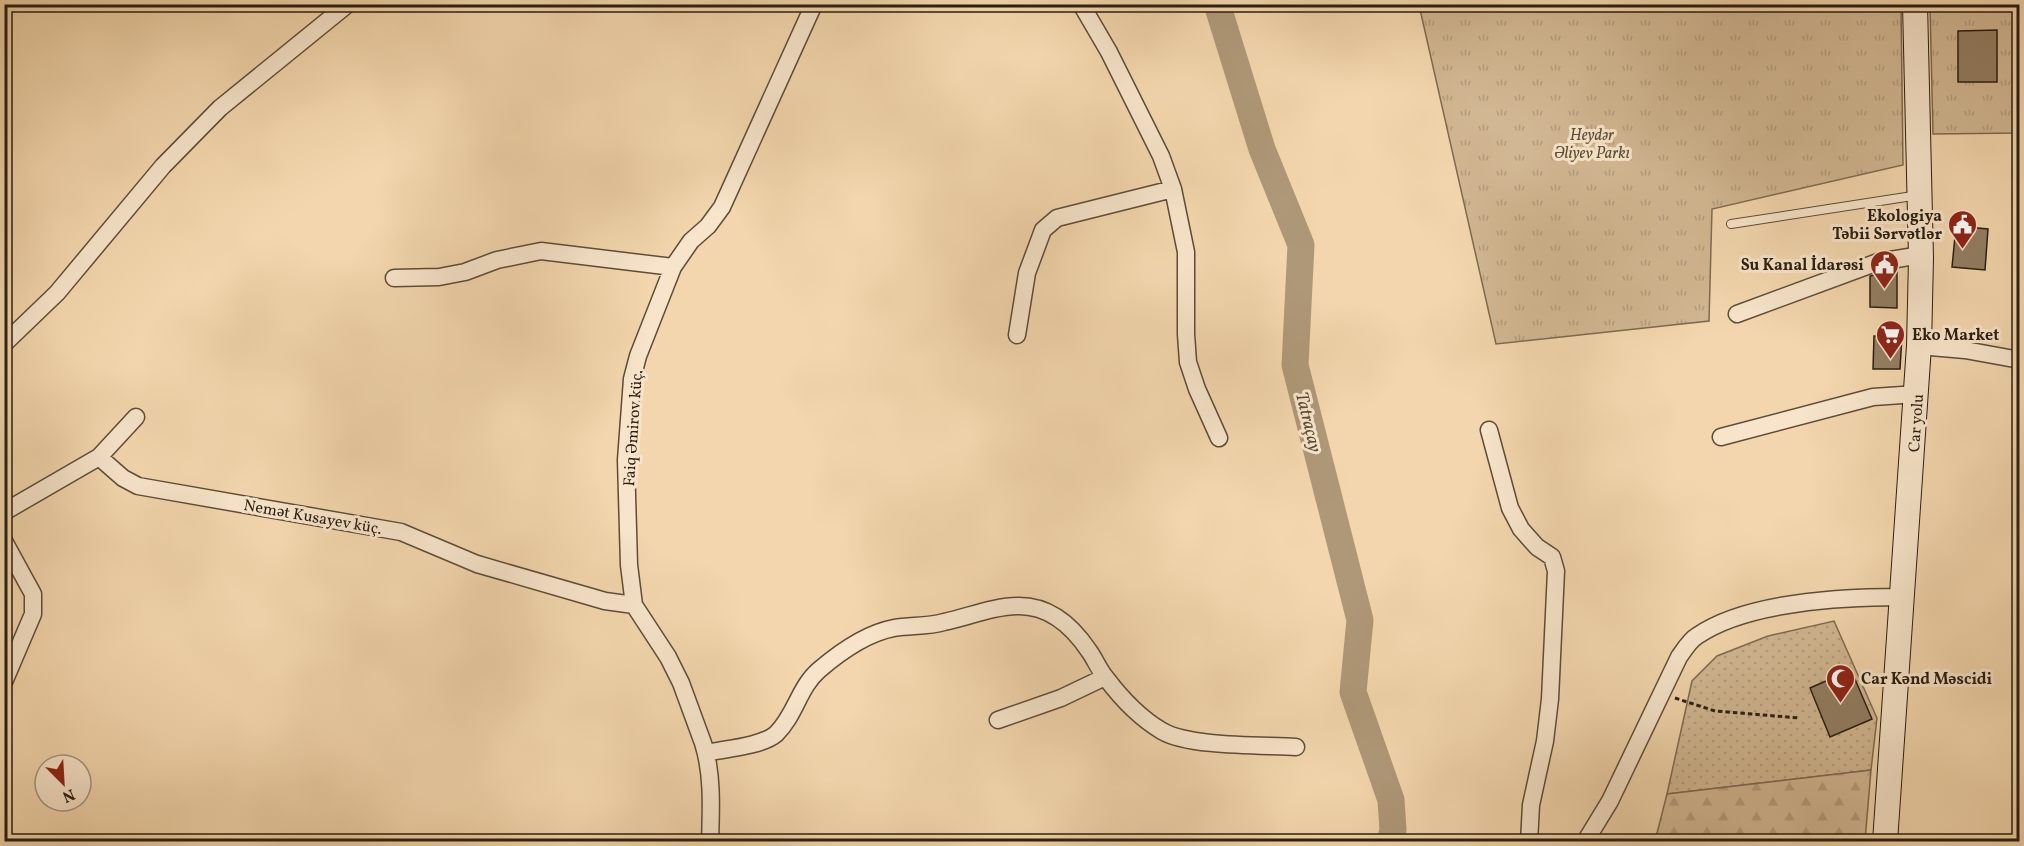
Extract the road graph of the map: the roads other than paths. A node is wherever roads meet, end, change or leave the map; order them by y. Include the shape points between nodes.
1 (348, 4) edge
2 (814, 4) edge
3 (1081, 4) edge
4 (1916, 4) edge
5 (1173, 189) junction
6 (1919, 195) junction
7 (1731, 224) dead end
8 (1921, 255) junction
9 (673, 267) junction
10 (394, 278) dead end
11 (1737, 314) dead end
12 (1017, 335) dead end
13 (4, 344) edge
14 (1919, 346) junction
15 (2019, 360) edge
16 (1917, 394) junction
17 (136, 417) dead end
18 (1489, 430) dead end
19 (1721, 437) dead end
20 (1218, 438) dead end
21 (99, 457) junction
22 (4, 512) edge
23 (4, 541) edge
24 (1902, 597) junction
25 (634, 605) junction
26 (1105, 677) junction
27 (4, 682) edge
28 (998, 720) dead end
29 (1296, 747) dead end
30 (706, 753) junction
31 (710, 842) edge
32 (1529, 842) edge
33 (1585, 842) edge
34 (1885, 842) edge

1 - 13 street via 220,108 163,166 57,293
2 - 9 street, Faiq Əmirov küç. via 722,207
3 - 5 street via 1156,146
4 - 6 street, Car yolu
5 - 12 street via 1057,218 1043,230 1027,273
5 - 20 street via 1186,252 1188,362
6 - 7 lane
6 - 8 street, Car yolu
8 - 11 street via 1878,262
8 - 14 street, Car yolu
9 - 10 street via 541,251 439,277
9 - 25 street, Faiq Əmirov küç. via 632,379 626,460
14 - 15 street
14 - 16 street, Car yolu
16 - 19 street via 1873,397
16 - 24 street, Car yolu
17 - 21 street
18 - 32 street via 1510,508 1521,529 1552,558 1556,571 1550,699 1531,805
21 - 22 street
21 - 25 street, Nemət Kusayev küç. via 138,486 401,532 477,564 605,601
23 - 27 street via 33,594 33,614
24 - 33 street via 1851,597 1768,610 1740,616 1694,637 1679,657 1610,801
24 - 34 street, Car yolu
25 - 30 street, Faiq Əmirov küç. via 681,683
26 - 28 street via 1061,698
26 - 29 street via 1138,713 1162,731 1184,740
26 - 30 street via 1076,634 1051,614 1034,607 1009,607 936,624 893,628 866,638 810,678 775,735
30 - 31 street, Faiq Əmirov küç.

